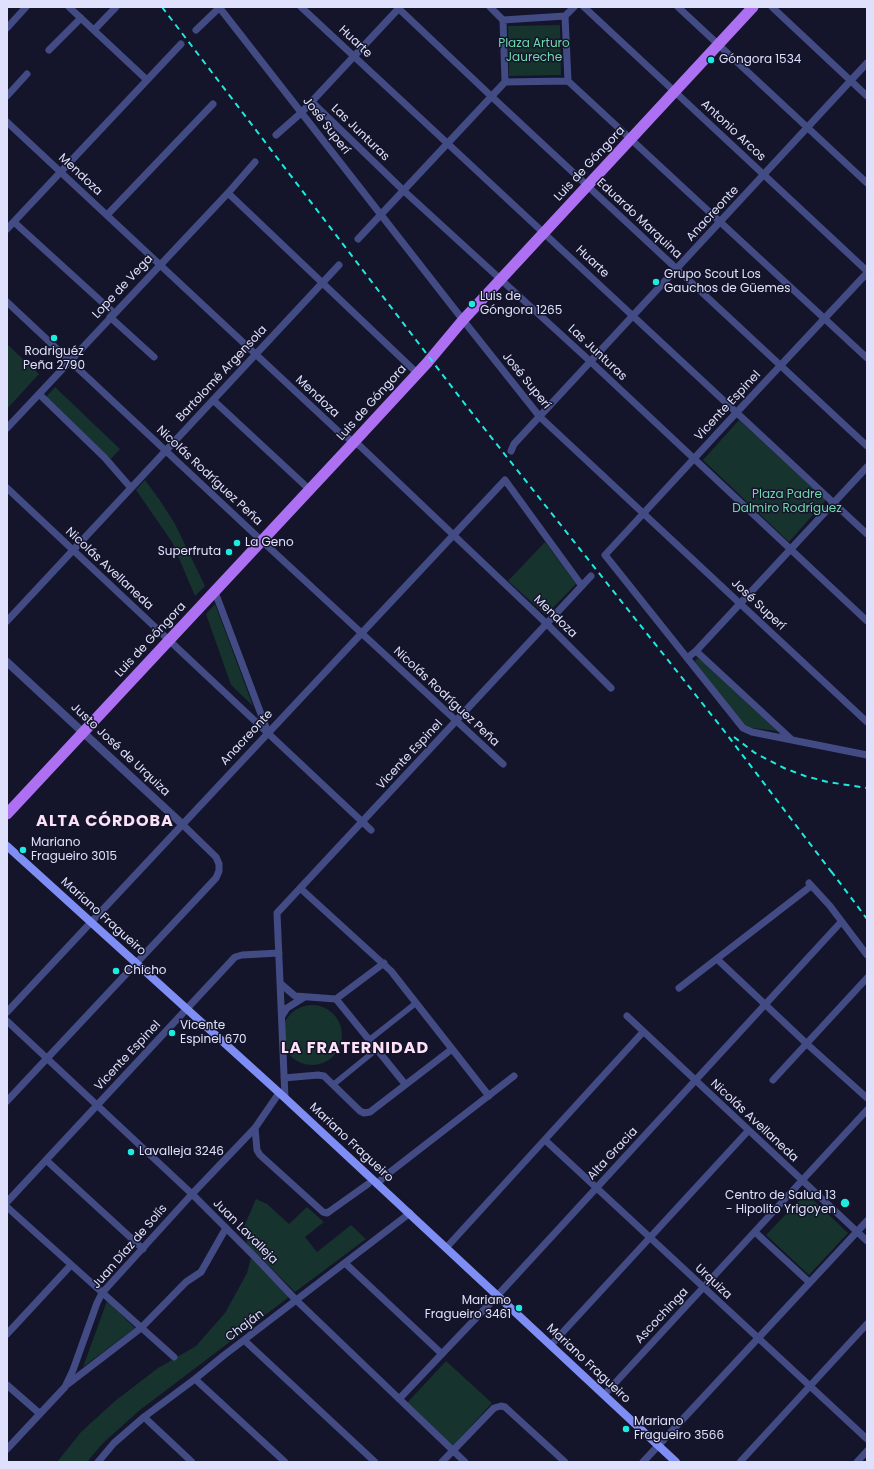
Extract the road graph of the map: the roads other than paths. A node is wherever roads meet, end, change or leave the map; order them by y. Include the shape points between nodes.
1 (26, 7) edge
2 (69, 7) edge
3 (116, 7) edge
4 (220, 7) edge
5 (301, 7) edge
6 (490, 7) edge
7 (574, 7) edge
8 (584, 7) edge
9 (678, 7) edge
10 (753, 7) edge
11 (772, 7) edge
12 (399, 8) edge
13 (565, 16) junction
14 (80, 18) junction
15 (503, 20) junction
16 (7, 28) edge
17 (94, 30) junction
18 (196, 30) dead end
19 (181, 44) dead end
20 (718, 44) junction
21 (49, 50) dead end
22 (354, 56) junction
23 (867, 63) edge
24 (27, 74) dead end
25 (147, 80) junction
26 (568, 81) junction
27 (850, 81) junction
28 (505, 82) junction
29 (675, 92) junction
30 (7, 96) edge
31 (491, 96) junction
32 (867, 96) edge
33 (312, 102) junction
34 (213, 104) dead end
35 (301, 113) junction
36 (7, 122) edge
37 (808, 128) junction
38 (276, 135) dead end
39 (631, 138) junction
40 (448, 144) junction
41 (255, 162) dead end
42 (61, 172) junction
43 (764, 175) junction
44 (867, 182) edge
45 (588, 185) junction
46 (404, 190) junction
47 (228, 193) junction
48 (381, 214) junction
49 (107, 215) junction
50 (14, 222) junction
51 (721, 222) junction
52 (7, 229) edge
53 (545, 233) junction
54 (358, 239) dead end
55 (159, 264) junction
56 (339, 265) dead end
57 (676, 269) junction
58 (867, 272) edge
59 (501, 279) junction
60 (322, 283) junction
61 (7, 302) edge
62 (112, 315) junction
63 (634, 316) junction
64 (825, 319) junction
65 (463, 320) junction
66 (255, 354) junction
67 (154, 357) dead end
68 (867, 358) edge
69 (70, 361) junction
70 (591, 362) junction
71 (781, 365) junction
72 (417, 373) junction
73 (39, 394) junction
74 (213, 400) junction
75 (737, 412) junction
76 (540, 417) junction
77 (7, 428) edge
78 (354, 442) junction
79 (867, 446) edge
80 (166, 451) junction
81 (511, 451) dead end
82 (693, 459) junction
83 (867, 467) edge
84 (7, 488) edge
85 (131, 488) junction
86 (310, 490) junction
87 (834, 503) junction
88 (644, 513) junction
89 (867, 534) edge
90 (454, 535) junction
91 (262, 541) junction
92 (73, 550) junction
93 (790, 550) junction
94 (591, 576) dead end
95 (582, 586) junction
96 (215, 592) junction
97 (740, 603) junction
98 (7, 621) edge
99 (867, 621) edge
100 (547, 624) junction
101 (361, 633) junction
102 (169, 640) junction
103 (696, 650) junction
104 (687, 658) junction
105 (7, 662) edge
106 (611, 688) dead end
107 (456, 721) junction
108 (867, 722) edge
109 (83, 732) junction
110 (268, 732) junction
111 (792, 740) junction
112 (867, 755) edge
113 (503, 764) dead end
114 (7, 814) edge
115 (362, 822) junction
116 (182, 824) junction
117 (371, 830) dead end
118 (7, 846) edge
119 (300, 888) junction
120 (91, 922) junction
121 (841, 922) junction
122 (279, 953) junction
123 (867, 955) edge
124 (717, 959) junction
125 (136, 962) junction
126 (384, 964) junction
127 (867, 978) edge
128 (281, 984) junction
129 (679, 988) dead end
130 (303, 998) junction
131 (336, 999) junction
132 (416, 1003) junction
133 (766, 1005) junction
134 (187, 1009) junction
135 (7, 1012) edge
136 (282, 1016) junction
137 (627, 1016) dead end
138 (7, 1021) edge
139 (643, 1032) junction
140 (369, 1040) junction
141 (807, 1044) junction
142 (377, 1049) junction
143 (452, 1049) junction
144 (47, 1058) junction
145 (514, 1076) dead end
146 (284, 1078) junction
147 (773, 1080) dead end
148 (695, 1081) junction
149 (334, 1084) junction
150 (405, 1084) junction
151 (282, 1096) junction
152 (489, 1096) junction
153 (867, 1098) edge
154 (7, 1101) edge
155 (97, 1106) junction
156 (867, 1110) edge
157 (255, 1128) junction
158 (748, 1131) junction
159 (544, 1140) junction
160 (46, 1160) junction
161 (803, 1180) junction
162 (368, 1184) dead end
163 (377, 1184) junction
164 (596, 1188) junction
165 (192, 1194) junction
166 (7, 1202) edge
167 (7, 1207) edge
168 (410, 1213) junction
169 (867, 1221) edge
170 (226, 1228) junction
171 (755, 1232) junction
172 (857, 1232) junction
173 (650, 1238) junction
174 (867, 1241) edge
175 (446, 1248) junction
176 (142, 1249) junction
177 (345, 1263) junction
178 (71, 1265) junction
179 (809, 1282) junction
180 (703, 1287) junction
181 (102, 1293) junction
182 (497, 1296) junction
183 (296, 1300) junction
184 (867, 1324) edge
185 (141, 1328) junction
186 (7, 1334) edge
187 (758, 1338) junction
188 (244, 1340) junction
189 (551, 1345) junction
190 (442, 1354) junction
191 (174, 1357) dead end
192 (195, 1379) junction
193 (7, 1385) edge
194 (810, 1386) junction
195 (65, 1387) junction
196 (604, 1395) junction
197 (399, 1399) junction
198 (40, 1413) junction
199 (144, 1417) junction
200 (867, 1439) edge
201 (658, 1446) junction
202 (7, 1449) edge
203 (453, 1450) junction
204 (867, 1451) edge
205 (98, 1462) edge
206 (192, 1462) edge
207 (284, 1462) edge
208 (375, 1462) edge
209 (442, 1462) edge
210 (465, 1462) edge
211 (565, 1462) edge
212 (643, 1462) edge
213 (676, 1462) edge
214 (740, 1462) edge
215 (857, 1462) edge

1 - 16 street
2 - 14 street
3 - 17 street
4 - 18 street
4 - 35 street, José Superí
5 - 22 street, Huarte
6 - 15 street
7 - 13 street
8 - 29 street, Antonio Arcos
9 - 20 street
10 - 20 main road, Luis de Góngora
11 - 27 street
12 - 22 street
12 - 31 street, Eduardo Marquina
13 - 15 street
13 - 26 street
14 - 17 street
14 - 21 street
15 - 28 street
17 - 25 street
19 - 25 street
20 - 29 main road, Luis de Góngora
20 - 37 street
22 - 33 street
22 - 40 street, Huarte
23 - 27 street, Anacreonte
24 - 30 street
25 - 42 street
26 - 28 street
26 - 39 street
27 - 32 street
27 - 37 street, Anacreonte
28 - 31 street
29 - 39 main road, Luis de Góngora
29 - 43 street, Antonio Arcos
31 - 40 street
31 - 45 street, Eduardo Marquina
33 - 35 street
33 - 46 street, Las Junturas
34 - 49 street
35 - 38 street
35 - 48 street, José Superí
36 - 42 street, Mendoza
37 - 43 street, Anacreonte
37 - 44 street
39 - 45 main road, Luis de Góngora
39 - 51 street
40 - 46 street
40 - 53 street, Huarte
41 - 47 street, Lope de Vega
42 - 49 street, Mendoza
42 - 50 street
43 - 51 street, Anacreonte
43 - 58 street, Antonio Arcos
45 - 53 main road, Luis de Góngora
45 - 57 street, Eduardo Marquina
46 - 48 street
46 - 59 street, Las Junturas
47 - 55 street, Lope de Vega
47 - 60 street
48 - 54 street
48 - 65 street, José Superí
49 - 55 street, Mendoza
50 - 52 street
50 - 62 street
51 - 57 street, Anacreonte
51 - 64 street
53 - 59 main road, Luis de Góngora
53 - 63 street, Huarte
55 - 62 street, Lope de Vega
55 - 66 street, Mendoza
56 - 60 street, Bartolomé Argensola
57 - 63 street, Anacreonte
57 - 71 street, Eduardo Marquina
58 - 64 street, Vicente Espinel
59 - 65 main road, Luis de Góngora
59 - 70 street, Las Junturas
60 - 66 street, Bartolomé Argensola
60 - 72 street
61 - 69 street, Nicolás Rodríguez Peña
62 - 67 street
62 - 69 street, Lope de Vega
63 - 70 street, Anacreonte
63 - 75 street, Huarte
64 - 68 street
64 - 71 street, Vicente Espinel
65 - 72 main road, Luis de Góngora
65 - 76 street, José Superí
66 - 74 street, Bartolomé Argensola
66 - 78 street, Mendoza via 339,432
69 - 73 street, Lope de Vega
69 - 80 street, Nicolás Rodríguez Peña
70 - 76 street, Anacreonte
70 - 82 street, Las Junturas
71 - 75 street, Vicente Espinel
71 - 79 street, Eduardo Marquina
72 - 78 main road, Luis de Góngora
73 - 77 street, Lope de Vega
73 - 85 street via 105,458
74 - 80 street, Bartolomé Argensola
74 - 86 street
75 - 82 street, Vicente Espinel
75 - 87 street, Huarte
76 - 81 street, Anacreonte via 514,444
76 - 88 street, José Superí
78 - 86 main road, Luis de Góngora
78 - 90 street, Mendoza
80 - 85 street, Bartolomé Argensola
80 - 91 street, Nicolás Rodríguez Peña
82 - 88 street, Vicente Espinel
82 - 93 street, Las Junturas
83 - 87 street
84 - 92 street, Nicolás Avellaneda
85 - 92 street, Bartolomé Argensola
86 - 91 main road, Luis de Góngora
87 - 89 street, Huarte
87 - 93 street
88 - 97 street, José Superí
88 - 104 street, Vicente Espinel via 605,555
90 - 95 street, Anacreonte via 505,480
90 - 100 street, Mendoza
90 - 101 street, Anacreonte
91 - 96 main road, Luis de Góngora
91 - 101 street, Nicolás Rodríguez Peña
92 - 98 street, Bartolomé Argensola
92 - 102 street, Nicolás Avellaneda
93 - 97 street
93 - 99 street, Las Junturas
94 - 95 street, Vicente Espinel
95 - 100 street, Vicente Espinel
96 - 102 main road, Luis de Góngora
96 - 110 street
97 - 103 street
97 - 108 street, José Superí
100 - 106 street, Mendoza
100 - 107 street, Vicente Espinel
101 - 107 street, Nicolás Rodríguez Peña
101 - 110 street, Anacreonte
102 - 109 main road, Luis de Góngora
102 - 110 street, Nicolás Avellaneda
103 - 104 street
103 - 111 street
104 - 111 street via 743,728
105 - 109 street, Justo José de Urquiza
107 - 113 street, Nicolás Rodríguez Peña
107 - 115 street, Vicente Espinel
109 - 114 main road, Luis de Góngora
109 - 116 street, Justo José de Urquiza
110 - 115 street, Nicolás Avellaneda
110 - 116 street, Anacreonte
111 - 112 street
115 - 117 street, Nicolás Avellaneda
115 - 119 street, Vicente Espinel
116 - 120 street, Anacreonte
116 - 125 street, Justo José de Urquiza via 216,857 219,868 216,878
118 - 120 main road, Mariano Fragueiro
119 - 122 street, Vicente Espinel via 277,913
119 - 126 street
120 - 125 main road, Mariano Fragueiro
120 - 135 street, Anacreonte
121 - 123 street
121 - 124 street via 810,885
121 - 133 street, Alta Gracia
122 - 128 street
122 - 134 street, Vicente Espinel via 235,957
124 - 129 street
124 - 133 street
125 - 134 main road, Mariano Fragueiro
125 - 144 street
126 - 131 street
126 - 132 street
127 - 141 street
128 - 130 street via 295,996
128 - 136 street
130 - 131 street
130 - 136 street via 287,1008
131 - 140 street
132 - 140 street
132 - 143 street
133 - 141 street
133 - 148 street, Alta Gracia
134 - 151 main road, Mariano Fragueiro
134 - 155 street, Vicente Espinel
136 - 146 street
137 - 139 street, Nicolás Avellaneda
138 - 144 street, Juan Lavalleja
139 - 148 street, Nicolás Avellaneda
139 - 159 street
140 - 142 street
141 - 147 street
141 - 153 street
142 - 149 street
142 - 150 street
143 - 150 street
143 - 152 street
144 - 154 street
144 - 155 street, Juan Lavalleja
145 - 152 street
146 - 149 street via 318,1074
146 - 151 street
148 - 158 street, Nicolás Avellaneda
148 - 164 street, Alta Gracia
149 - 150 street via 364,1113 370,1112
151 - 157 street, Juan Díaz de Solís
151 - 163 main road, Mariano Fragueiro
152 - 163 street
155 - 160 street, Vicente Espinel
155 - 165 street, Juan Lavalleja
156 - 161 street, Ascochinga
157 - 162 street via 257,1150 260,1155 327,1214
157 - 165 street, Juan Díaz de Solís
158 - 161 street, Nicolás Avellaneda
158 - 173 street
159 - 164 street, Urquiza
159 - 175 street
160 - 166 street, Vicente Espinel
160 - 176 street
161 - 171 street, Ascochinga
161 - 172 street, Nicolás Avellaneda
163 - 168 main road, Mariano Fragueiro
164 - 173 street, Urquiza
164 - 182 street, Alta Gracia
165 - 170 street, Juan Lavalleja
165 - 176 street, Juan Díaz de Solís
167 - 178 street
168 - 175 main road, Mariano Fragueiro
168 - 177 street, Chaján
169 - 172 street
170 - 183 street, Juan Lavalleja
170 - 185 street via 201,1272 186,1282
171 - 179 street
171 - 180 street, Ascochinga
172 - 174 street, Nicolás Avellaneda
172 - 179 street
173 - 180 street, Urquiza
173 - 189 street
175 - 182 main road, Mariano Fragueiro
176 - 181 street, Juan Díaz de Solís
177 - 183 street, Chaján
177 - 190 street
178 - 181 street
178 - 186 street
179 - 187 street
180 - 187 street, Urquiza
180 - 196 street, Ascochinga
181 - 185 street
181 - 195 street, Juan Díaz de Solís
182 - 189 main road, Mariano Fragueiro
182 - 190 street, Alta Gracia
183 - 188 street, Chaján
183 - 197 street, Juan Lavalleja
184 - 194 street
185 - 191 street
185 - 195 street
187 - 194 street, Urquiza
187 - 201 street
188 - 192 street, Chaján
188 - 208 street
189 - 196 main road, Mariano Fragueiro
190 - 197 street, Alta Gracia
192 - 199 street, Chaján
192 - 207 street
193 - 198 street
194 - 200 street, Urquiza
194 - 214 street
195 - 198 street, Juan Díaz de Solís
196 - 201 main road, Mariano Fragueiro
197 - 203 street, Juan Lavalleja
198 - 202 street, Juan Díaz de Solís
199 - 205 street, Chaján
199 - 206 street
201 - 212 street
201 - 213 main road, Mariano Fragueiro
203 - 209 street
203 - 210 street, Juan Lavalleja
203 - 211 street via 494,1408 501,1406
204 - 215 street

